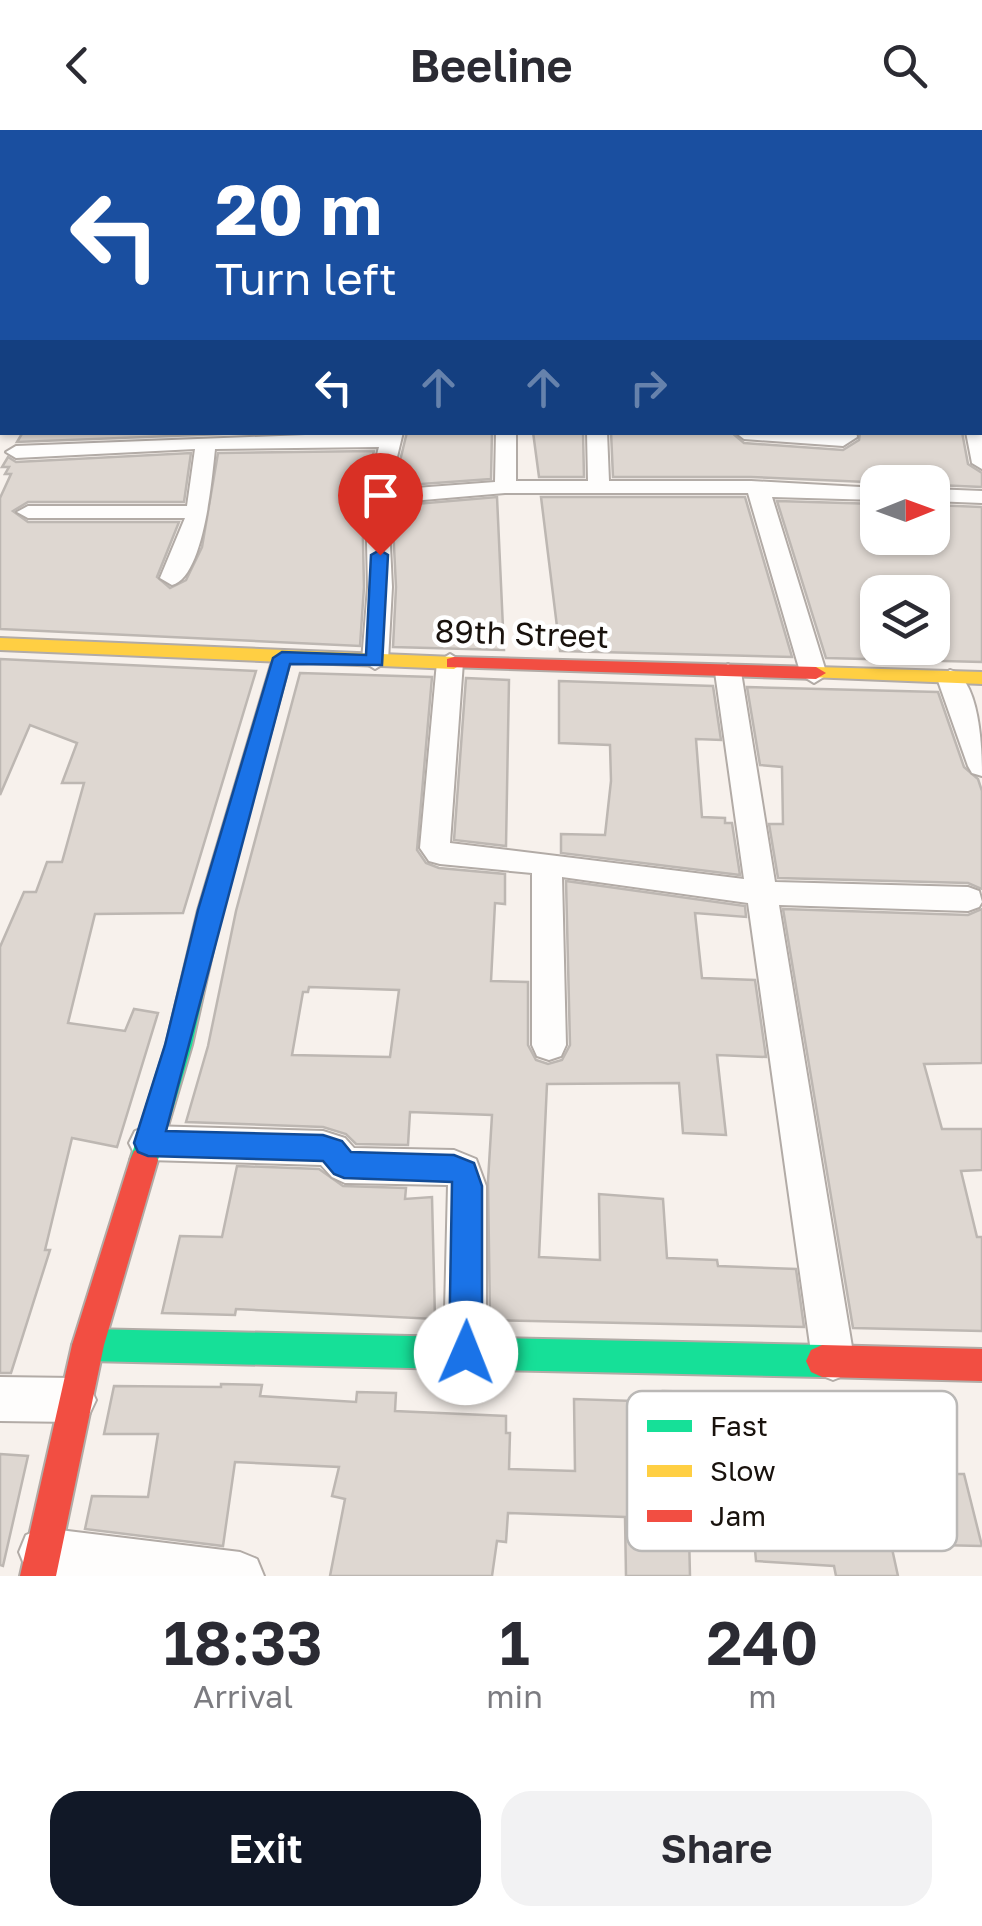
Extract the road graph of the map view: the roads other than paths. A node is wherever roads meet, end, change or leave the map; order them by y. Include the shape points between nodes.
1 (506, 435) edge
2 (597, 435) edge
3 (847, 435) edge
4 (977, 435) edge
5 (392, 436) edge
6 (206, 443) junction
7 (16, 452) dead end
8 (749, 460) edge
9 (982, 463) edge
10 (505, 487) junction
11 (599, 488) junction
12 (860, 489) edge
13 (950, 496) edge
14 (377, 497) junction
15 (982, 497) edge
16 (28, 512) dead end
17 (196, 512) junction
18 (172, 578) dead end
19 (0, 644) edge
20 (282, 658) junction
21 (375, 661) junction
22 (450, 662) junction
23 (728, 672) junction
24 (814, 675) junction
25 (950, 678) junction
26 (982, 678) edge
27 (982, 766) edge
28 (547, 863) junction
29 (761, 893) junction
30 (968, 900) dead end
31 (549, 1045) dead end
32 (148, 1143) junction
33 (88, 1345) junction
34 (466, 1353) junction
35 (833, 1359) junction
36 (982, 1365) edge
37 (0, 1400) edge
38 (74, 1400) junction
39 (40, 1564) edge
40 (240, 1576) edge

1 - 10 street
2 - 11 street
3 - 8 street
4 - 9 street
5 - 6 street
5 - 14 street
6 - 7 street
6 - 17 street
8 - 11 street
8 - 12 street
8 - 24 street
10 - 11 street
10 - 14 street
13 - 15 street
14 - 21 street
16 - 17 street
17 - 18 street
19 - 20 street, 89th Street
20 - 21 street, 89th Street
20 - 32 street
21 - 22 street, 89th Street
22 - 23 street, 89th Street
22 - 28 street via 436,851
23 - 24 street, 89th Street
23 - 29 street
24 - 25 street, 89th Street
25 - 26 street, 89th Street
25 - 27 street
28 - 29 street
28 - 31 street
29 - 30 street
29 - 35 street
32 - 33 street
32 - 34 street via 323,1148 344,1165 464,1172
33 - 34 street
33 - 38 street
34 - 35 street
35 - 36 street
37 - 38 street
38 - 39 street
39 - 40 street

